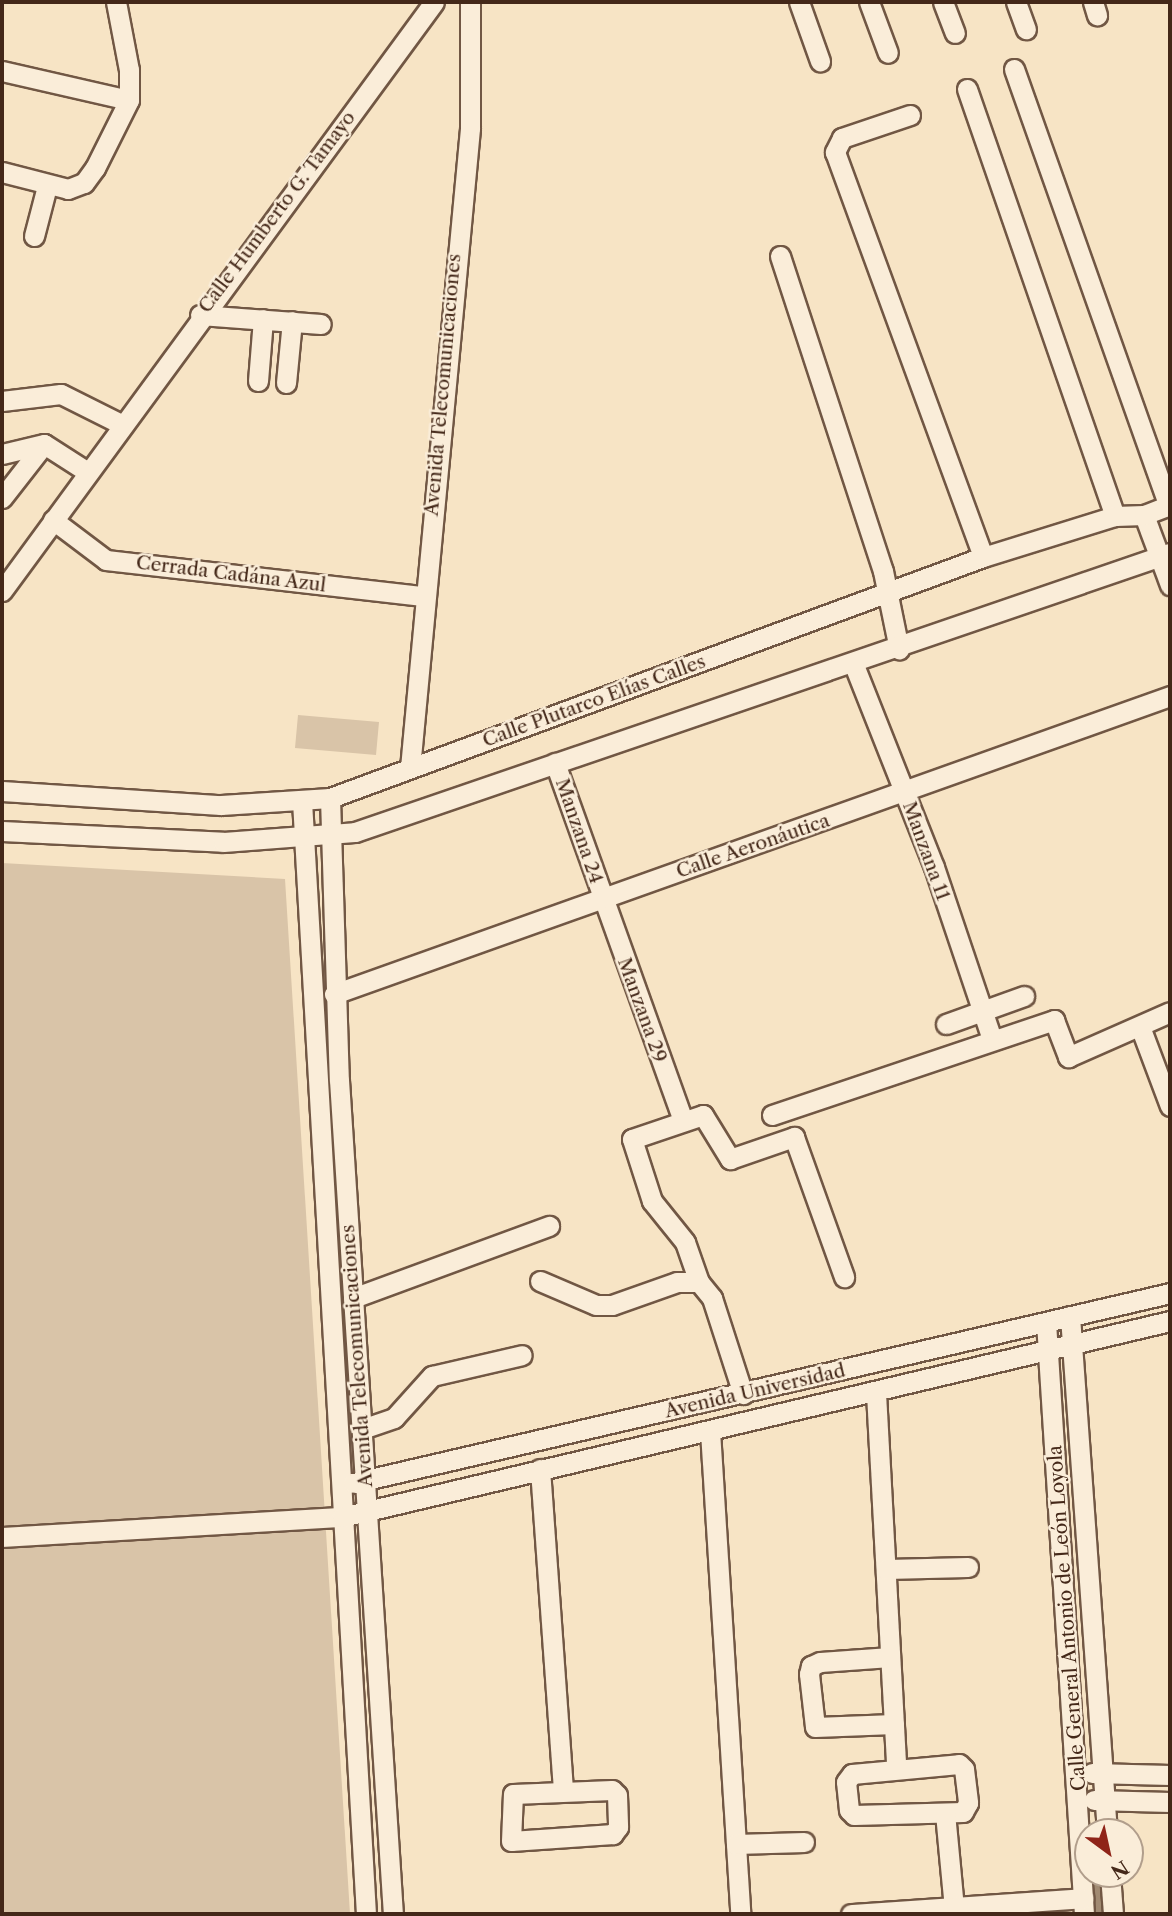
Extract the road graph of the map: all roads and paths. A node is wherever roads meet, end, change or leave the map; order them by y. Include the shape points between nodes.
1 (116, 2) edge
2 (434, 2) edge
3 (470, 2) edge
4 (799, 2) edge
5 (869, 2) edge
6 (943, 2) edge
7 (1016, 2) edge
8 (1026, 29) dead end
9 (955, 33) dead end
10 (888, 54) dead end
11 (820, 61) dead end
12 (1014, 69) dead end
13 (2, 71) edge
14 (967, 89) dead end
15 (129, 100) junction
16 (910, 115) dead end
17 (2, 172) edge
18 (47, 186) junction
19 (34, 236) dead end
20 (780, 256) dead end
21 (200, 315) junction
22 (263, 320) junction
23 (292, 321) junction
24 (321, 324) dead end
25 (258, 381) dead end
26 (286, 383) dead end
27 (2, 401) edge
28 (121, 424) junction
29 (44, 444) junction
30 (2, 454) edge
31 (86, 471) junction
32 (2, 498) edge
33 (1170, 506) edge
34 (1144, 514) junction
35 (1115, 516) junction
36 (53, 520) junction
37 (1165, 555) edge
38 (983, 556) junction
39 (1170, 585) edge
40 (2, 591) edge
41 (887, 593) junction
42 (423, 596) junction
43 (899, 649) junction
44 (854, 665) junction
45 (1170, 696) edge
46 (555, 763) junction
47 (410, 768) junction
48 (2, 791) edge
49 (904, 793) junction
50 (330, 798) junction
51 (302, 800) junction
52 (2, 831) edge
53 (328, 837) junction
54 (302, 838) junction
55 (602, 900) junction
56 (334, 994) junction
57 (1024, 996) dead end
58 (982, 1011) junction
59 (1170, 1012) edge
60 (946, 1024) dead end
61 (1141, 1028) junction
62 (992, 1039) junction
63 (1170, 1106) edge
64 (772, 1115) dead end
65 (683, 1121) junction
66 (549, 1226) dead end
67 (844, 1277) dead end
68 (540, 1281) dead end
69 (699, 1282) junction
70 (1170, 1293) edge
71 (353, 1298) junction
72 (1070, 1316) junction
73 (1170, 1321) edge
74 (1046, 1322) junction
75 (1073, 1344) junction
76 (1048, 1350) junction
77 (522, 1355) dead end
78 (876, 1393) junction
79 (743, 1394) junction
80 (362, 1429) junction
81 (710, 1431) junction
82 (540, 1469) junction
83 (366, 1480) junction
84 (339, 1486) junction
85 (367, 1509) junction
86 (342, 1517) junction
87 (2, 1536) edge
88 (968, 1567) dead end
89 (886, 1569) junction
90 (890, 1657) junction
91 (894, 1724) junction
92 (896, 1768) junction
93 (1077, 1772) junction
94 (1104, 1773) junction
95 (1170, 1775) edge
96 (564, 1791) junction
97 (1079, 1800) junction
98 (1105, 1800) junction
99 (1170, 1802) edge
100 (945, 1813) junction
101 (1106, 1818) edge
102 (804, 1842) dead end
103 (736, 1844) junction
104 (1111, 1888) edge
105 (1083, 1906) edge
106 (954, 1908) junction
107 (886, 1913) edge
108 (366, 1914) edge
109 (393, 1914) edge
110 (740, 1914) edge
111 (851, 1914) edge
112 (1113, 1914) edge

1 - 15 street via 129,70
2 - 21 street, Calle Humberto G. Tamayo
3 - 42 street, Avenida Telecomunicaciones via 470,128
4 - 11 street
5 - 10 street
6 - 9 street
7 - 8 street
12 - 33 street
13 - 15 street
14 - 35 street
15 - 18 street via 84,183 68,189
16 - 38 street via 842,138 835,152
17 - 18 street
18 - 19 street
20 - 41 street
21 - 22 street
21 - 28 street, Calle Humberto G. Tamayo
22 - 23 street
22 - 25 street
23 - 24 street
23 - 26 street
27 - 28 street via 61,394
28 - 31 street, Calle Humberto G. Tamayo
29 - 30 street
29 - 31 street
29 - 32 street
31 - 36 street, Calle Humberto G. Tamayo
33 - 34 street, Calle Plutarco Elías Calles
34 - 35 street, Calle Plutarco Elías Calles
34 - 37 street
35 - 38 street, Calle Plutarco Elías Calles
36 - 40 street, Calle Humberto G. Tamayo
36 - 42 street, Cerrada Cadána Azul via 106,560
37 - 39 street
37 - 43 street
38 - 41 street, Calle Plutarco Elías Calles
41 - 43 street
41 - 47 street, Calle Plutarco Elías Calles
42 - 47 street, Avenida Telecomunicaciones
43 - 44 street
44 - 46 street
44 - 49 street, Manzana 11
45 - 49 street, Calle Aeronáutica
46 - 53 street via 355,832
46 - 55 street, Manzana 24
47 - 50 street, Calle Plutarco Elías Calles
48 - 51 street, Calle Plutarco Elías Calles via 221,805
49 - 55 street, Calle Aeronáutica
49 - 58 street, Manzana 11
50 - 51 street, Calle Plutarco Elías Calles
50 - 53 street, Avenida Telecomunicaciones
51 - 54 street, Avenida Telecomunicaciones
52 - 54 street via 223,842
53 - 54 street
53 - 56 street, Avenida Telecomunicaciones
54 - 84 street, Avenida Telecomunicaciones
55 - 56 street, Calle Aeronáutica
55 - 65 street, Manzana 29
56 - 71 street, Avenida Telecomunicaciones
57 - 58 street
58 - 60 street
58 - 62 street, Manzana 11
59 - 61 street
61 - 62 street via 1068,1057 1054,1020
61 - 63 street
62 - 64 street
65 - 67 street via 708,1118 722,1153 730,1159 793,1137
65 - 69 street via 632,1139 652,1201 685,1242
66 - 71 street
68 - 69 street via 596,1305 612,1305 677,1282
69 - 79 street via 712,1298
70 - 72 street, Avenida Universidad
71 - 80 street, Avenida Telecomunicaciones
72 - 74 street, Avenida Universidad
72 - 75 street, Calle General Antonio de León Loyola
73 - 75 street, Avenida Universidad
74 - 76 street, Calle General Antonio de León Loyola
74 - 79 street, Avenida Universidad
75 - 76 street, Avenida Universidad
75 - 94 street, Calle General Antonio de León Loyola
76 - 78 street, Avenida Universidad
76 - 93 street, Calle General Antonio de León Loyola
77 - 80 street via 432,1376 394,1418
78 - 81 street, Avenida Universidad
78 - 89 street
79 - 83 street, Avenida Universidad
80 - 83 street, Avenida Telecomunicaciones
81 - 82 street, Avenida Universidad
81 - 103 street
82 - 85 street, Avenida Universidad
82 - 96 street
83 - 84 street, Avenida Universidad
83 - 85 street, Avenida Telecomunicaciones
84 - 86 street, Avenida Telecomunicaciones
85 - 86 street, Avenida Universidad
85 - 109 street, Avenida Telecomunicaciones
86 - 87 street, Avenida Universidad
86 - 108 street, Avenida Telecomunicaciones
88 - 89 street
89 - 90 street
90 - 91 street
90 - 91 street via 820,1662 811,1666 809,1674 815,1727
91 - 92 street
92 - 100 street via 962,1766 967,1807
92 - 100 street via 848,1776 850,1813
93 - 94 street
93 - 97 street, Calle General Antonio de León Loyola
94 - 95 street
94 - 98 street, Calle General Antonio de León Loyola
96 - 96 street via 615,1791 618,1829 610,1835 511,1841 513,1794
97 - 98 street
97 - 105 street, Calle General Antonio de León Loyola
98 - 99 street
98 - 101 street, Calle General Antonio de León Loyola
100 - 106 street
102 - 103 street
103 - 110 street
104 - 112 street
105 - 106 street
106 - 107 street
107 - 111 street

